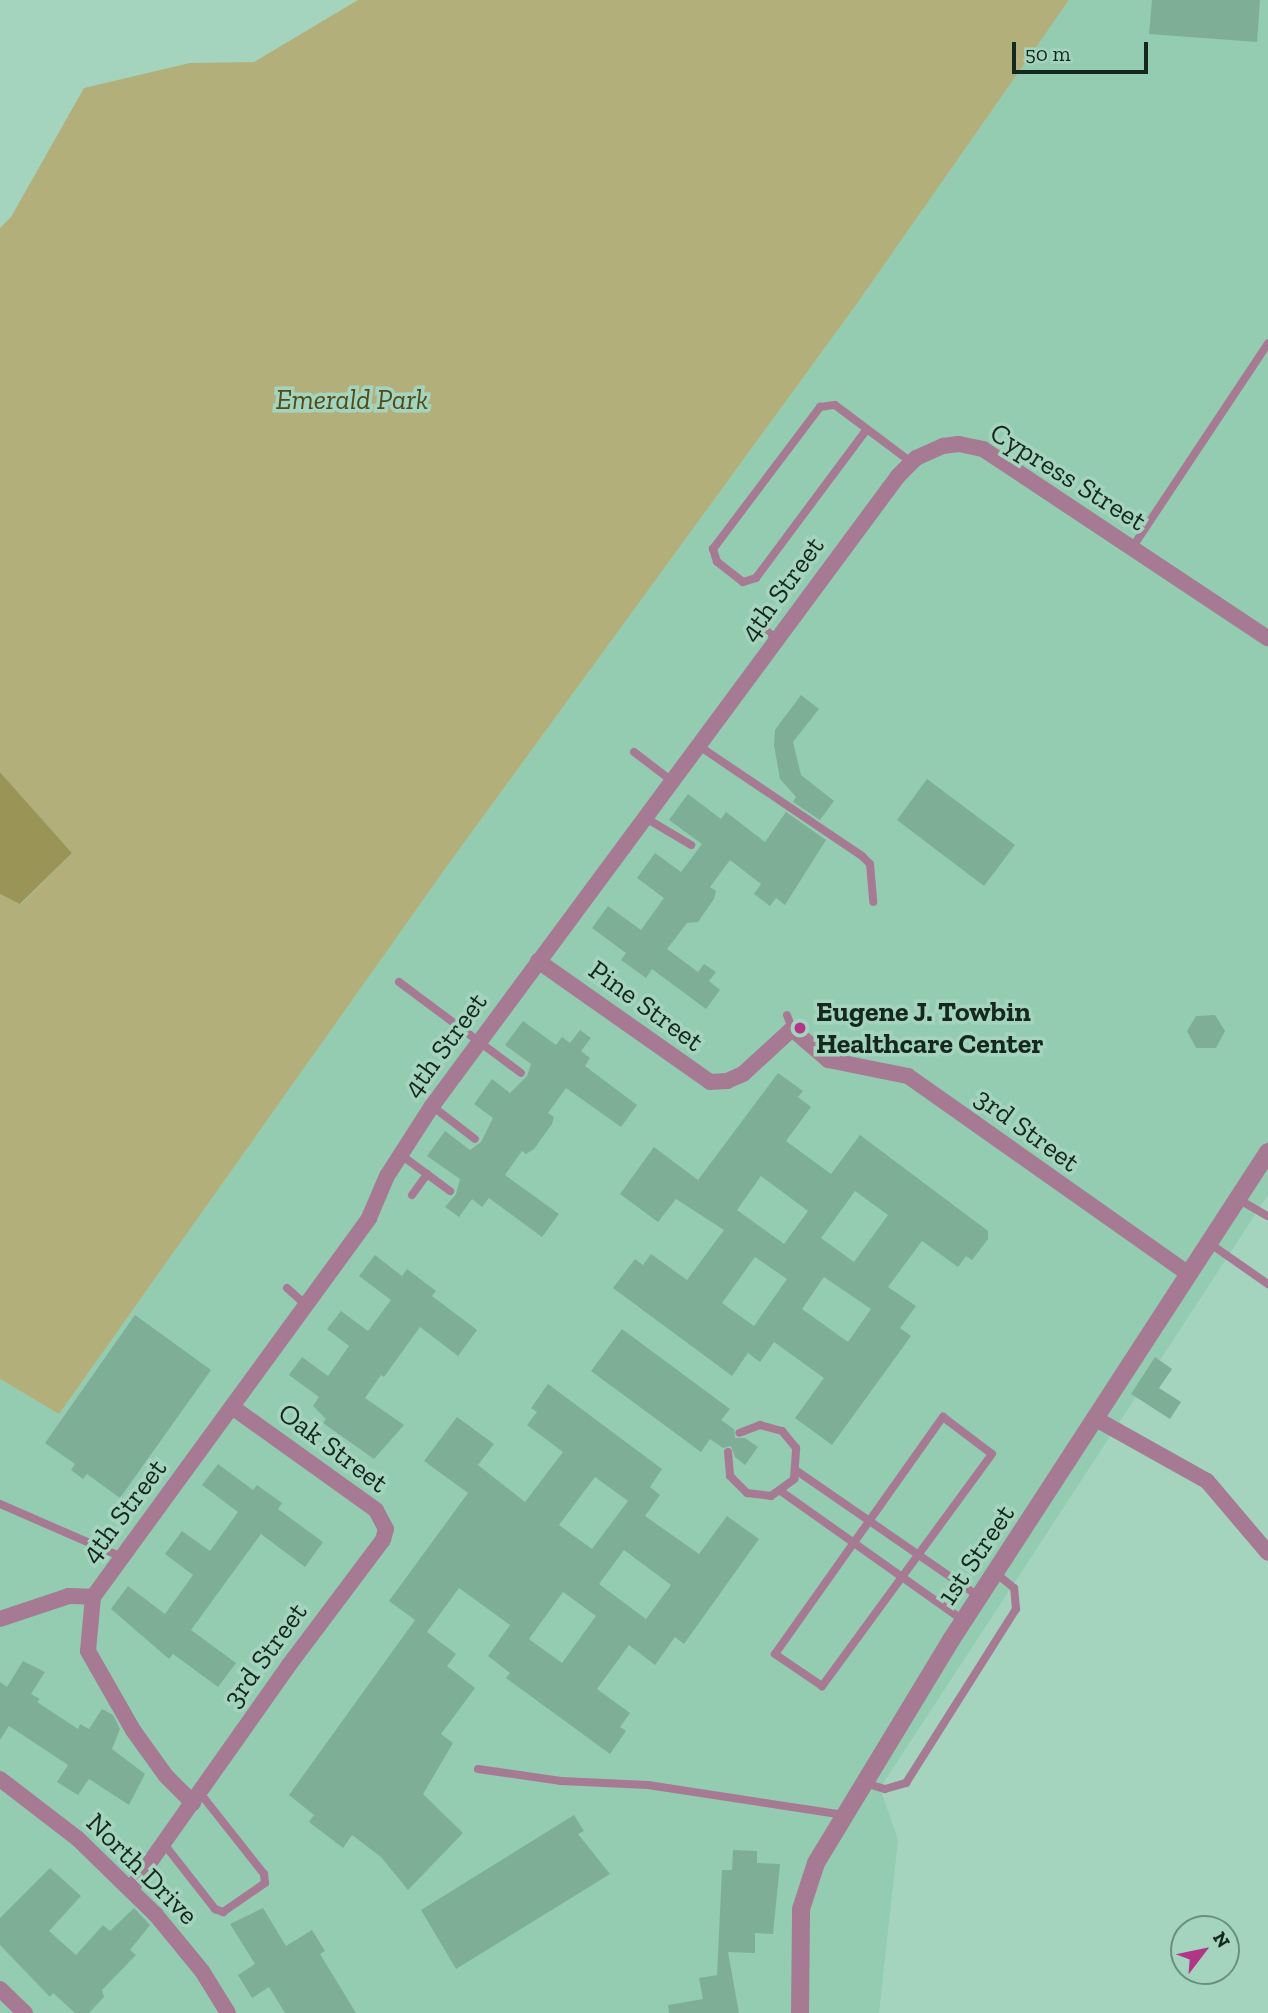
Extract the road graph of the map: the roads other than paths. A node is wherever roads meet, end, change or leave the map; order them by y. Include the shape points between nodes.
1 (1268, 343) edge
2 (867, 429) junction
3 (911, 462) junction
4 (855, 534) joint
5 (1132, 548) junction
6 (753, 622) dead end
7 (1268, 638) edge
8 (778, 639) junction
9 (699, 746) junction
10 (634, 751) dead end
11 (672, 780) junction
12 (644, 817) junction
13 (691, 845) dead end
14 (873, 902) dead end
15 (538, 961) junction
16 (400, 982) dead end
17 (479, 1042) junction
18 (521, 1073) dead end
19 (727, 1082) joint
20 (432, 1106) junction
21 (475, 1139) dead end
22 (1268, 1152) edge
23 (401, 1155) junction
24 (427, 1174) junction
25 (450, 1191) dead end
26 (412, 1195) dead end
27 (1238, 1199) junction
28 (1267, 1216) edge
29 (1209, 1243) junction
30 (1189, 1274) junction
31 (1268, 1284) edge
32 (287, 1288) dead end
33 (306, 1305) junction
34 (232, 1407) junction
35 (1096, 1419) junction
36 (739, 1433) dead end
37 (728, 1452) dead end
38 (797, 1471) junction
39 (782, 1492) junction
40 (0, 1504) edge
41 (869, 1520) junction
42 (383, 1540) joint
43 (852, 1542) junction
44 (1268, 1553) edge
45 (920, 1555) junction
46 (123, 1557) junction
47 (997, 1573) junction
48 (903, 1578) junction
49 (93, 1597) junction
50 (981, 1598) junction
51 (0, 1619) edge
52 (964, 1621) junction
53 (478, 1769) dead end
54 (0, 1779) edge
55 (862, 1783) junction
56 (197, 1798) junction
57 (843, 1815) junction
58 (164, 1844) junction
59 (131, 1889) junction
60 (0, 1989) edge
61 (24, 2013) edge
62 (228, 2013) edge
63 (800, 2013) edge

1 - 5 lane
2 - 2 lane via 835,405 820,408 713,549 717,562 743,582 756,578
2 - 3 lane
3 - 4 street, Cypress Street
3 - 5 street, Cypress Street via 943,446 974,446
4 - 8 street, 4th Street
5 - 7 street, Cypress Street
6 - 8 lane
8 - 9 street, 4th Street
9 - 11 street, 4th Street
9 - 14 lane via 863,856 870,864
10 - 11 lane
11 - 12 street, 4th Street
12 - 13 lane
12 - 15 street, 4th Street
15 - 17 street, 4th Street
15 - 19 street, Pine Street via 694,1074 710,1082
16 - 17 lane
17 - 18 lane
17 - 20 street, 4th Street
19 - 30 street, 3rd Street via 743,1074 790,1022 828,1060 908,1076
20 - 21 lane
20 - 23 street, 4th Street
22 - 27 street, 1st Street
23 - 24 lane
23 - 33 street, 4th Street via 369,1218
24 - 25 lane
24 - 26 lane
27 - 28 lane
27 - 29 street, 1st Street
29 - 30 street, 1st Street
29 - 31 lane
30 - 35 street, 1st Street
32 - 33 lane
33 - 34 street, 4th Street
34 - 42 street, Oak Street via 376,1510 385,1523
34 - 46 street, 4th Street
35 - 44 street via 1207,1481
35 - 47 street, 1st Street
36 - 38 lane via 760,1425 782,1431 796,1448
37 - 39 lane via 730,1476 747,1493 771,1496
38 - 39 lane
38 - 41 lane
39 - 43 lane
40 - 46 lane
41 - 43 lane
41 - 45 lane
41 - 45 lane via 943,1417 992,1454
42 - 56 street, 3rd Street
43 - 48 lane
43 - 48 lane via 775,1654 822,1686
45 - 48 lane
45 - 50 lane
46 - 49 street, 4th Street
47 - 50 street, 1st Street
47 - 55 lane via 1014,1588 1016,1609 906,1783 885,1789
48 - 52 lane
49 - 51 street via 69,1596
49 - 56 street via 86,1641 101,1678 166,1776
50 - 52 street, 1st Street
52 - 55 street, 1st Street
53 - 57 lane via 561,1781 649,1785
54 - 59 street, North Drive via 77,1838
55 - 57 street, 1st Street
56 - 58 street, 3rd Street
56 - 58 lane via 264,1874 265,1883 223,1912 215,1909
57 - 63 street, 1st Street via 805,1888
58 - 59 street, 3rd Street
59 - 62 street, North Drive via 202,1971
60 - 61 street

